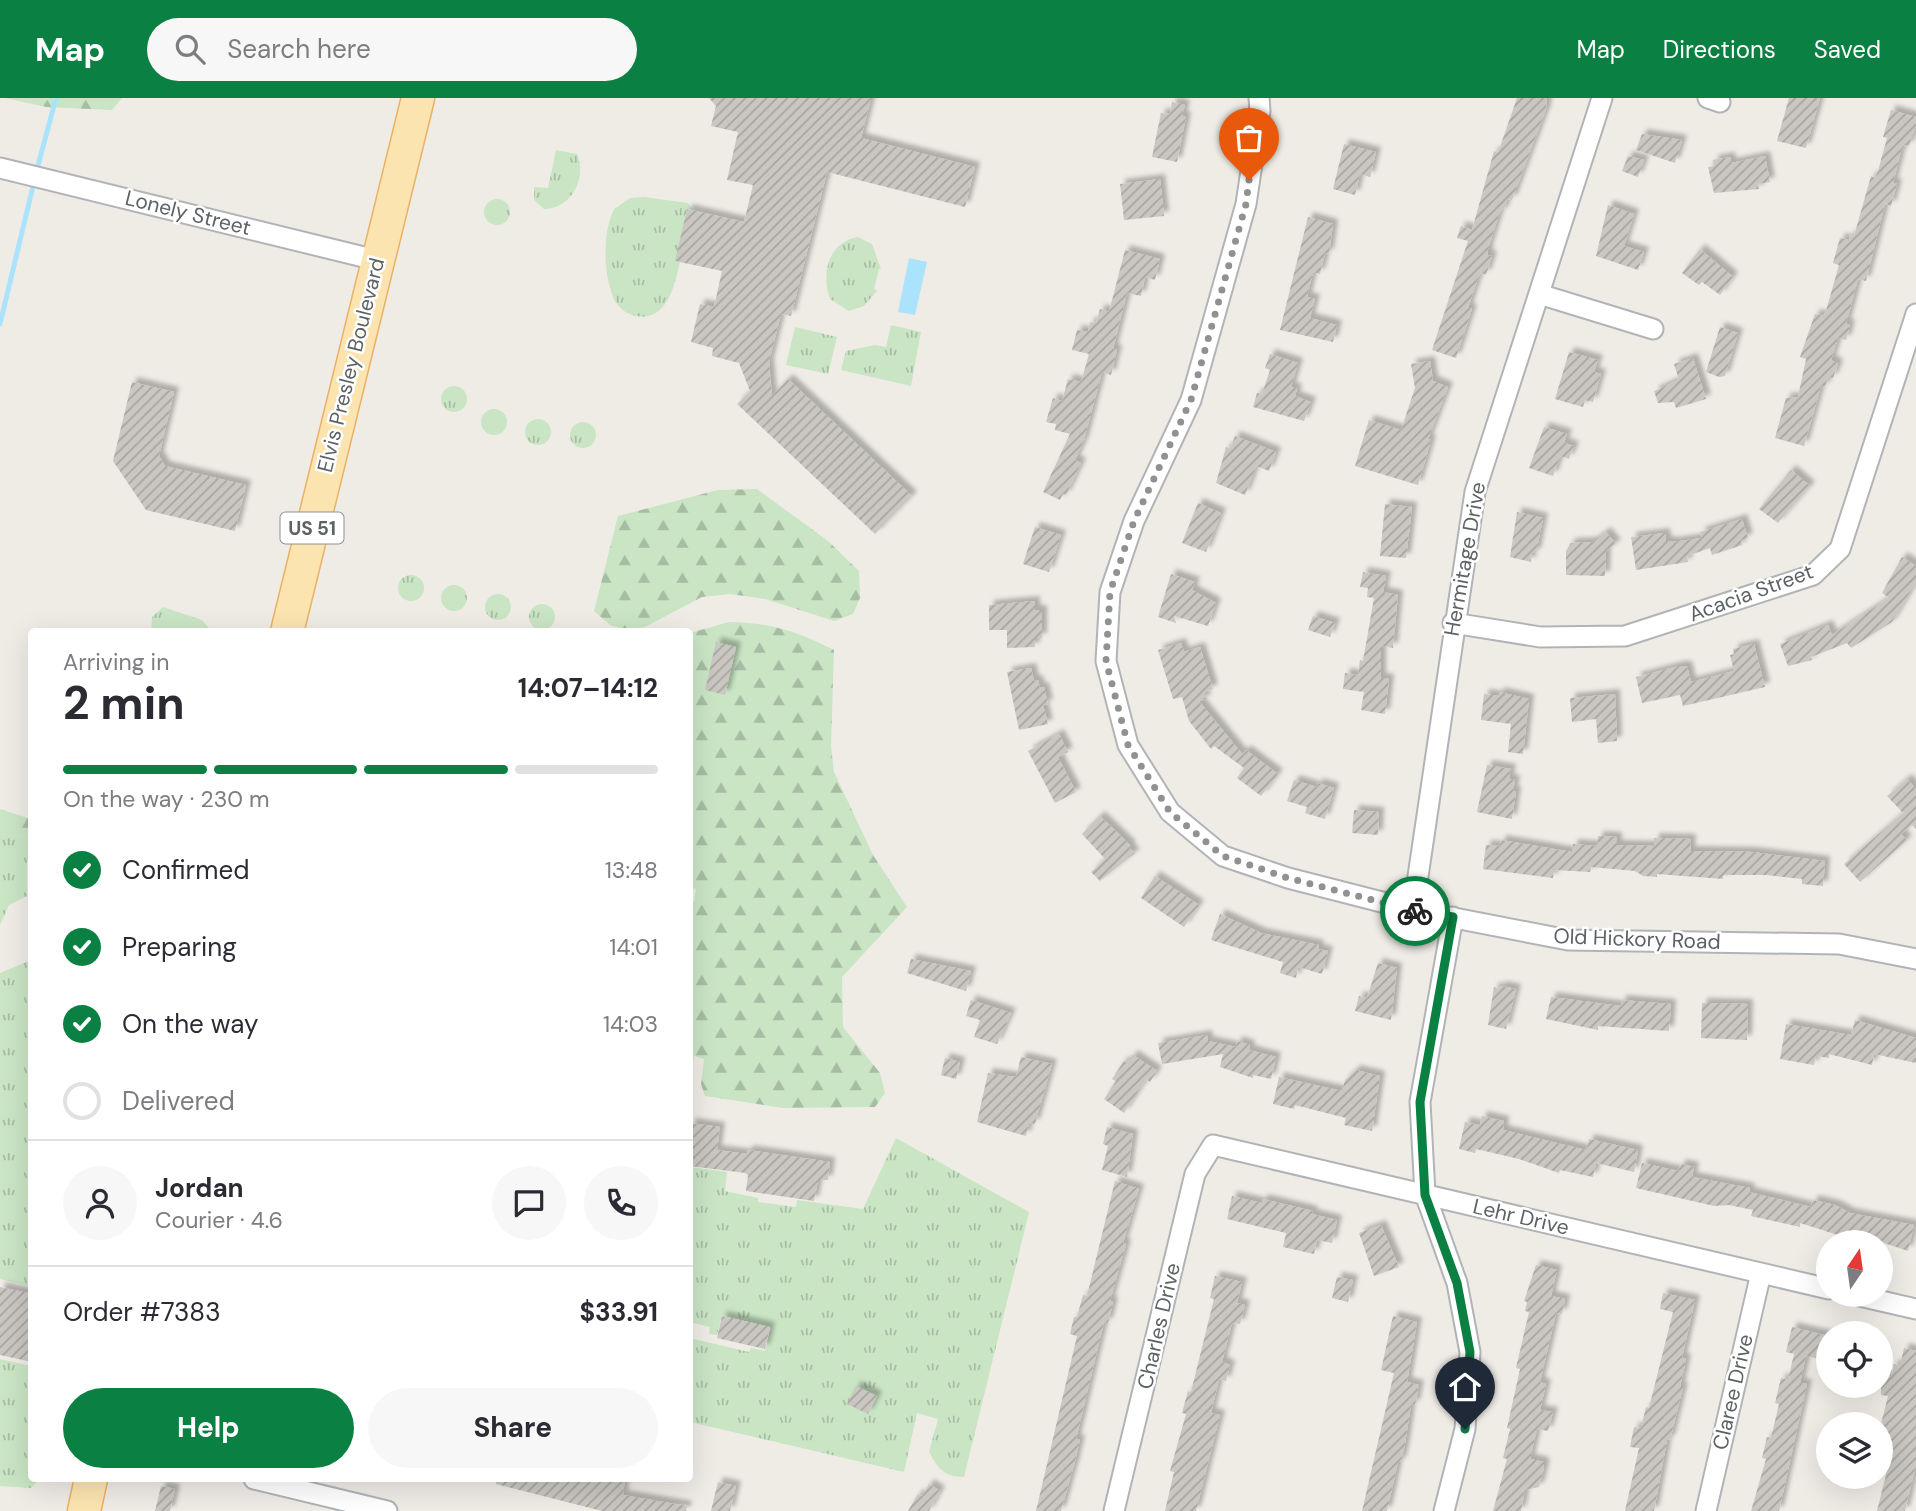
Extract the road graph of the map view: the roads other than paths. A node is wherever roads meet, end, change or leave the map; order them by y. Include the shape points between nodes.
1 (418, 98) edge
2 (1259, 98) edge
3 (1602, 98) edge
4 (0, 167) edge
5 (376, 260) junction
6 (1539, 295) junction
7 (1916, 314) edge
8 (1653, 329) dead end
9 (1453, 624) junction
10 (288, 628) edge
11 (1413, 911) junction
12 (1453, 917) junction
13 (1913, 950) edge
14 (1213, 1145) joint
15 (1425, 1195) junction
16 (1761, 1273) junction
17 (1816, 1286) edge
18 (1894, 1304) edge
19 (1916, 1309) edge
20 (90, 1482) edge
21 (266, 1482) edge
22 (84, 1511) edge
23 (387, 1511) edge
24 (1114, 1511) edge
25 (1444, 1511) edge
26 (1706, 1511) edge

1 - 5 main road, Elvis Presley Boulevard / US 51
2 - 11 street, Old Hickory Road via 1246,204 1191,400 1134,521 1110,592 1106,661 1128,745 1170,812 1223,856
3 - 6 street, Hermitage Drive
4 - 5 street, Lonely Street
5 - 10 main road, Elvis Presley Boulevard / US 51
6 - 8 street
6 - 9 street, Hermitage Drive via 1475,492
7 - 9 street, Acacia Street via 1840,549 1813,575 1625,636 1540,637
9 - 11 street, Hermitage Drive
11 - 12 street, Old Hickory Road
12 - 13 street, Old Hickory Road via 1568,940 1839,944
12 - 15 street via 1420,1102
14 - 15 street, Lehr Drive
14 - 24 street, Charles Drive via 1195,1174
15 - 16 street, Lehr Drive
15 - 25 street via 1457,1283 1470,1352 1465,1429
16 - 17 street, Lehr Drive
16 - 26 street, Claree Drive
18 - 19 street
20 - 22 main road
21 - 23 street

